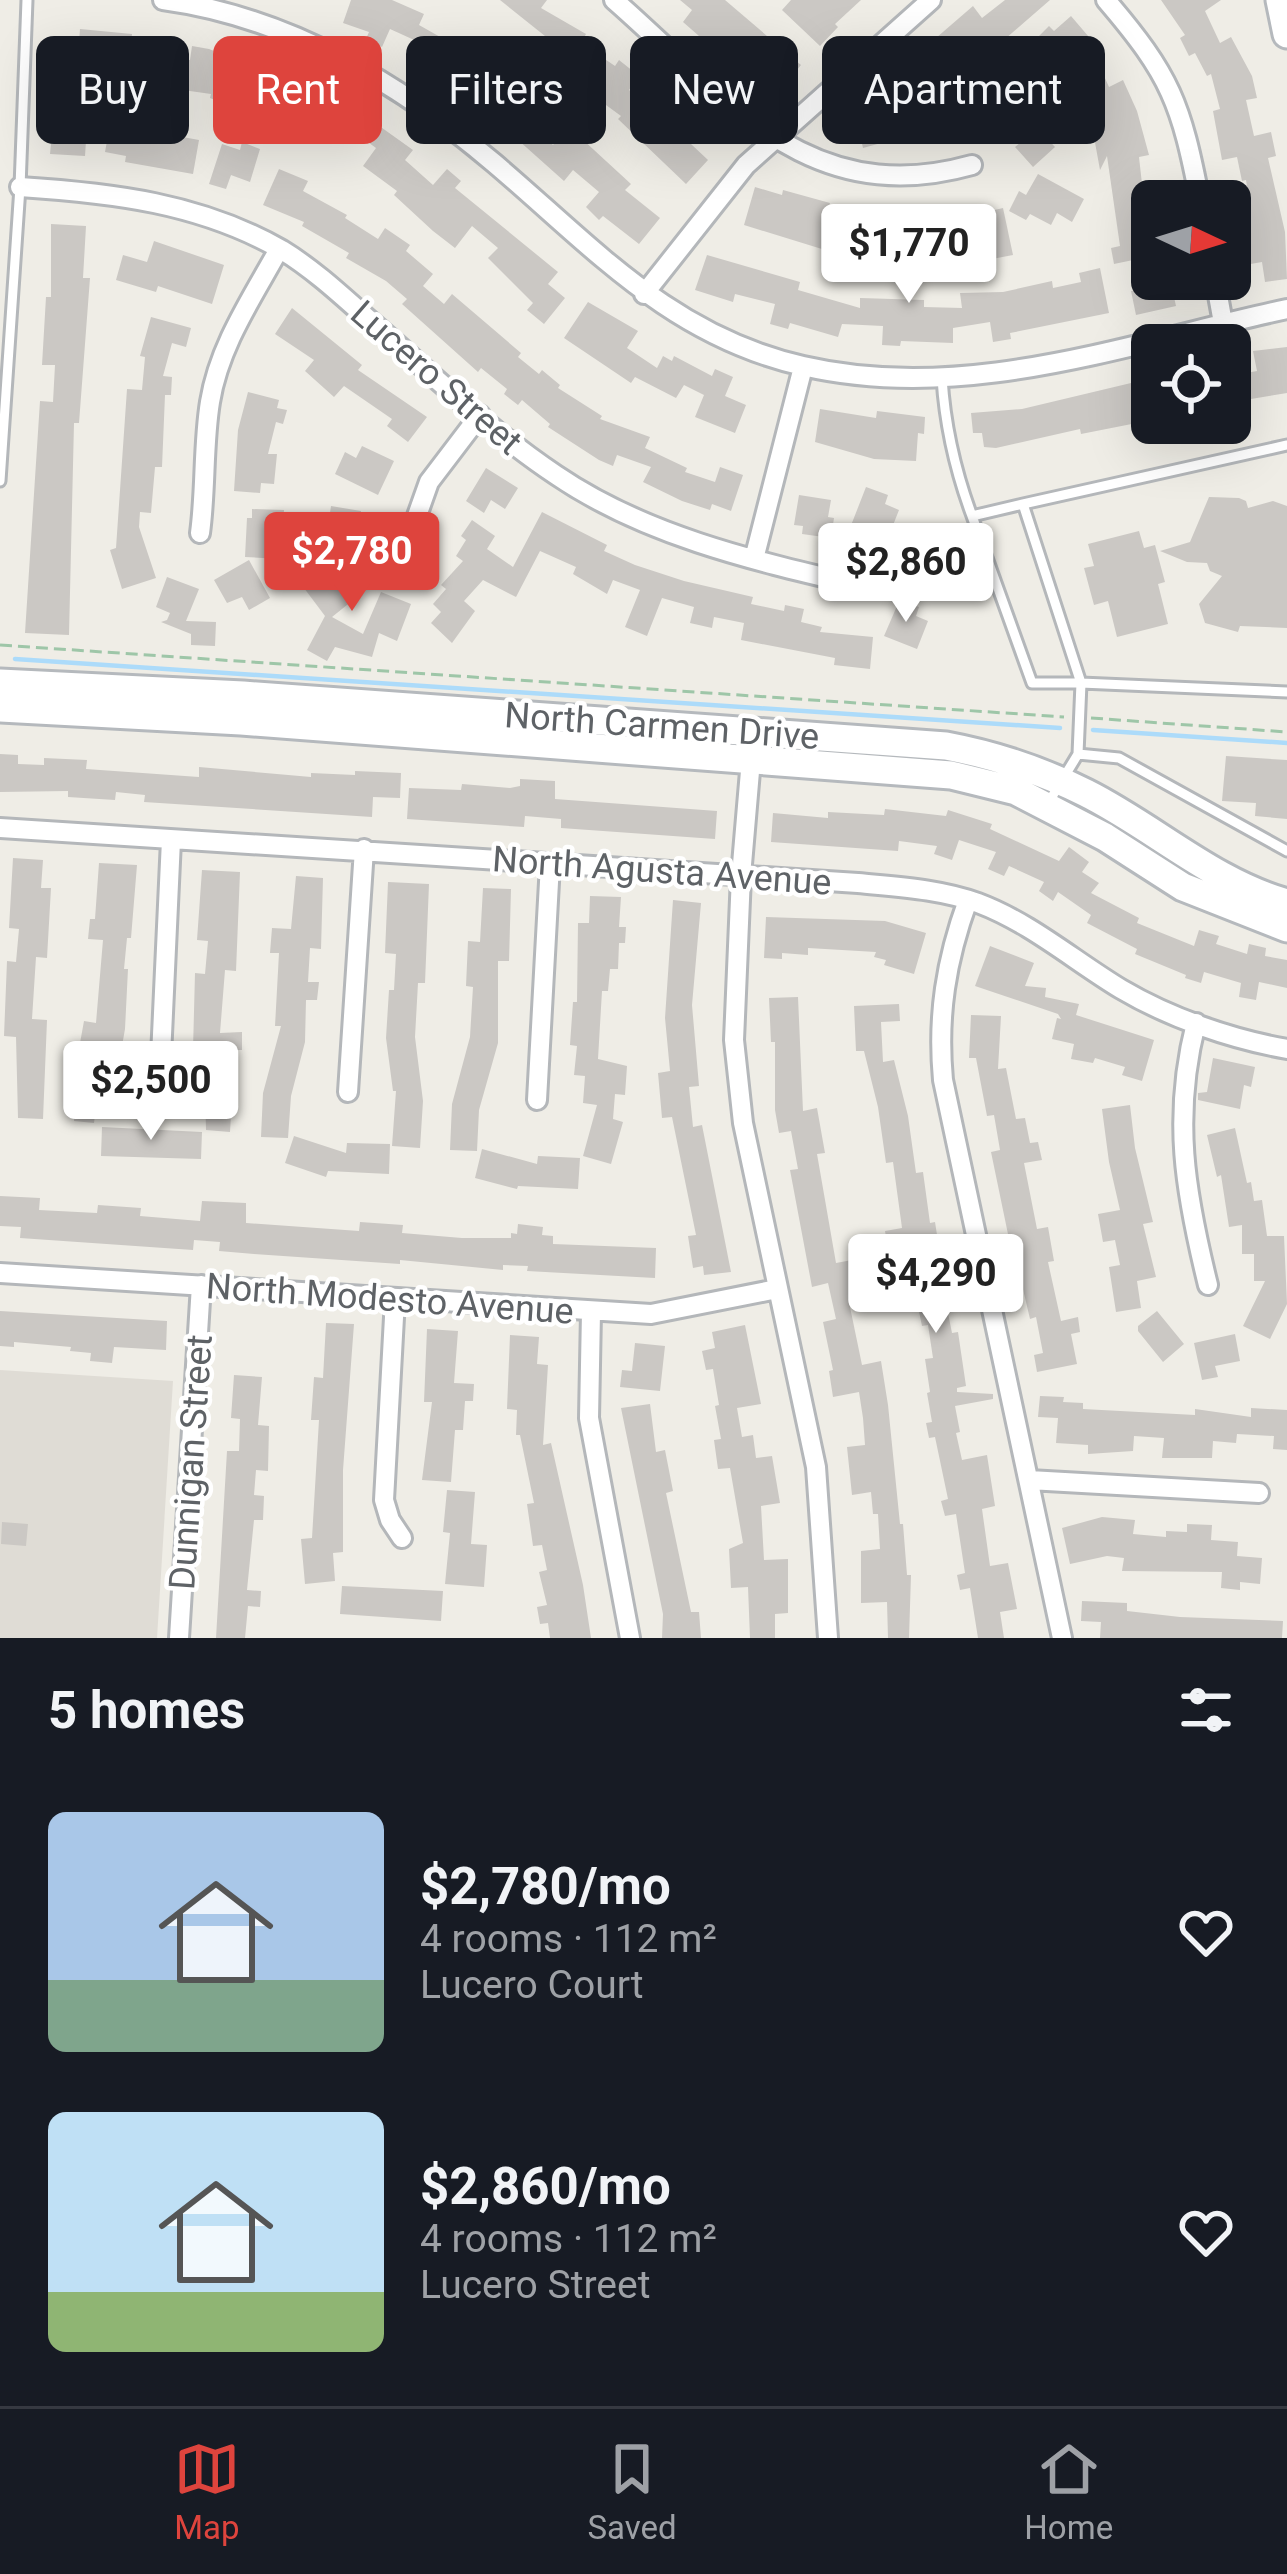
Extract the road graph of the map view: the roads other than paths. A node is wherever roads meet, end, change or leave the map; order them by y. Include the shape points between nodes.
1 (27, 0) edge
2 (164, 0) edge
3 (931, 0) edge
4 (1106, 0) edge
5 (1280, 0) edge
6 (621, 2) edge
7 (1287, 34) edge
8 (657, 36) edge
9 (798, 117) edge
10 (768, 144) edge
11 (784, 144) edge
12 (972, 165) dead end
13 (1196, 180) edge
14 (20, 187) junction
15 (279, 249) junction
16 (644, 294) junction
17 (1219, 300) edge
18 (1287, 309) edge
19 (1223, 323) junction
20 (803, 367) junction
21 (942, 378) junction
22 (480, 416) junction
23 (1287, 445) edge
24 (0, 481) edge
25 (1023, 505) junction
26 (972, 516) junction
27 (200, 533) dead end
28 (407, 544) dead end
29 (754, 560) junction
30 (853, 584) dead end
31 (0, 683) edge
32 (1082, 683) junction
33 (1287, 692) edge
34 (0, 708) edge
35 (751, 746) junction
36 (1078, 754) junction
37 (1053, 794) junction
38 (0, 828) edge
39 (171, 840) junction
40 (364, 849) junction
41 (1287, 851) edge
42 (550, 864) junction
43 (741, 876) junction
44 (968, 900) junction
45 (1286, 905) edge
46 (1196, 1023) junction
47 (1287, 1049) edge
48 (160, 1078) dead end
49 (348, 1092) dead end
50 (537, 1100) dead end
51 (0, 1273) edge
52 (201, 1285) junction
53 (1208, 1285) dead end
54 (777, 1289) junction
55 (395, 1299) junction
56 (591, 1312) junction
57 (1029, 1480) junction
58 (1259, 1492) dead end
59 (402, 1538) dead end
60 (179, 1638) edge
61 (631, 1638) edge
62 (828, 1638) edge
63 (1062, 1638) edge

1 - 14 lane
2 - 16 street via 242,16 375,76 459,135
3 - 9 street
4 - 13 street via 1170,86
5 - 7 main road
6 - 8 street
10 - 16 street
11 - 12 street via 857,172 915,177
14 - 15 street, Lucero Street via 154,201
14 - 24 lane
15 - 22 street, Lucero Street
15 - 27 street via 217,375
16 - 20 street via 751,350
17 - 19 street
18 - 19 street
19 - 21 street via 1046,365
20 - 21 street
20 - 29 street
21 - 26 lane via 948,437
22 - 28 street via 429,482
22 - 29 street, Lucero Street via 619,512
23 - 25 lane
25 - 26 lane
25 - 32 lane
26 - 32 lane via 1031,683
29 - 30 street, Lucero Street
31 - 35 main road, North Carmen Drive via 193,692
32 - 33 lane
32 - 36 lane
34 - 35 main road, North Carmen Drive
35 - 37 main road, North Carmen Drive
35 - 43 street
36 - 37 lane
36 - 41 lane via 1119,758
37 - 45 main road, North Carmen Drive via 1183,887
38 - 39 street, North Agusta Avenue
39 - 40 street, North Agusta Avenue
39 - 48 street
40 - 42 street, North Agusta Avenue
40 - 49 street
42 - 43 street, North Agusta Avenue
42 - 50 street
43 - 44 street, North Agusta Avenue
43 - 54 street via 734,1040
44 - 46 street, North Agusta Avenue
44 - 57 street via 945,981 943,1080
46 - 47 street, North Agusta Avenue
46 - 53 street via 1180,1136
51 - 52 street, North Modesto Avenue
52 - 55 street, North Modesto Avenue
52 - 60 street, Dunnigan Street
54 - 56 street, North Modesto Avenue via 679,1311
54 - 62 street via 816,1467
55 - 56 street, North Modesto Avenue
55 - 59 street via 384,1500
56 - 61 street via 589,1418
57 - 58 street
57 - 63 street

